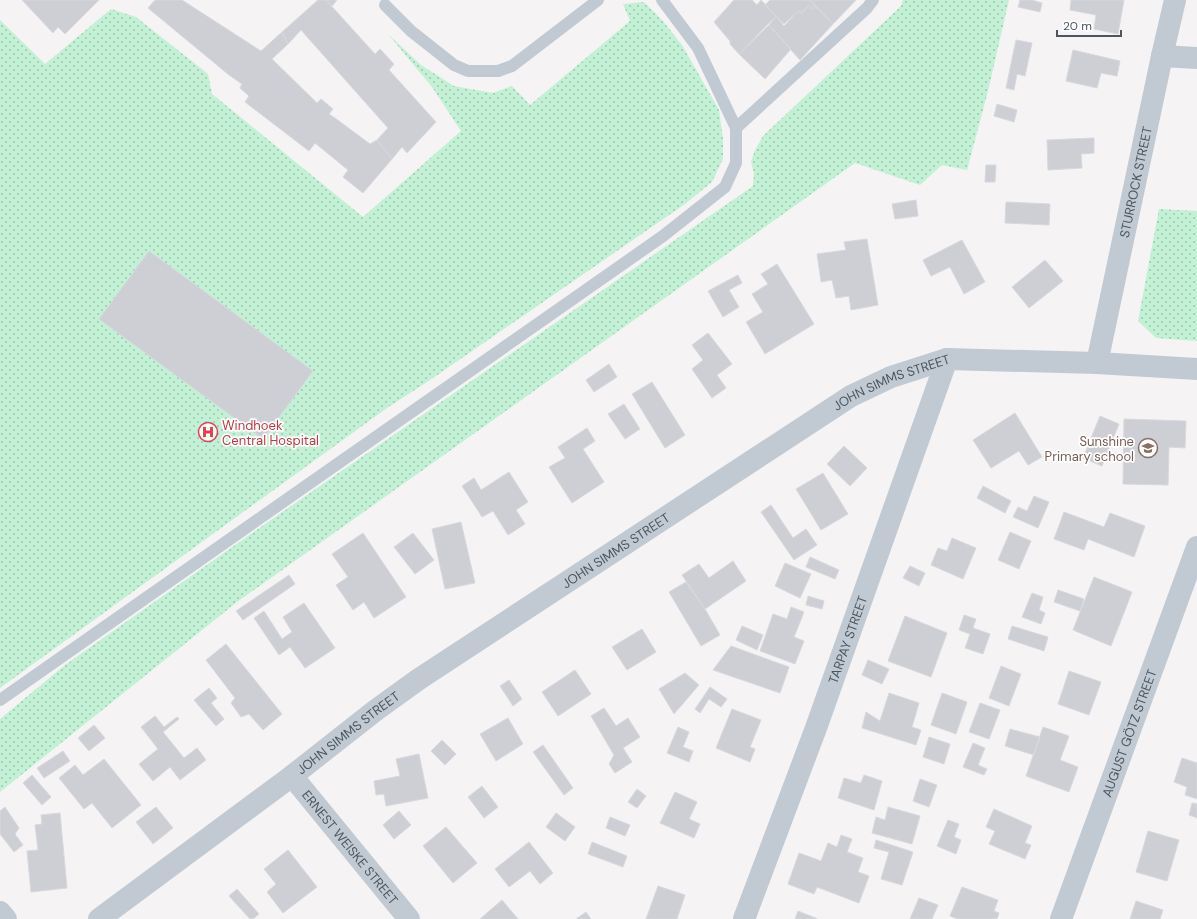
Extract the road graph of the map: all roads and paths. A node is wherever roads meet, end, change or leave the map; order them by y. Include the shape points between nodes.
1 (598, 0) edge
2 (662, 0) edge
3 (873, 0) edge
4 (1175, 0) edge
5 (385, 5) dead end
6 (1162, 56) junction
7 (1197, 58) edge
8 (736, 128) junction
9 (947, 359) junction
10 (1097, 363) junction
11 (1197, 369) edge
12 (1197, 547) edge
13 (0, 700) edge
14 (292, 776) junction
15 (0, 912) edge
16 (6, 919) edge
17 (99, 919) edge
18 (409, 919) edge
19 (744, 919) edge
20 (1061, 919) edge

1 - 5 lane via 512,66 498,71 468,70 454,65 411,31
2 - 8 lane via 698,48
3 - 8 lane
4 - 6 street, STURROCK STREET
6 - 7 street
6 - 10 street, STURROCK STREET
8 - 13 lane via 736,163 725,187 663,236
9 - 10 street, JOHN SIMMS STREET
9 - 14 street, JOHN SIMMS STREET via 891,377 852,396 418,679
9 - 19 street, TARPAY STREET via 816,728
10 - 11 street, JOHN SIMMS STREET
12 - 20 street, AUGUST GÖTZ STREET
14 - 17 street, JOHN SIMMS STREET
14 - 18 street, ERNEST WEISKE STREET
15 - 16 street

